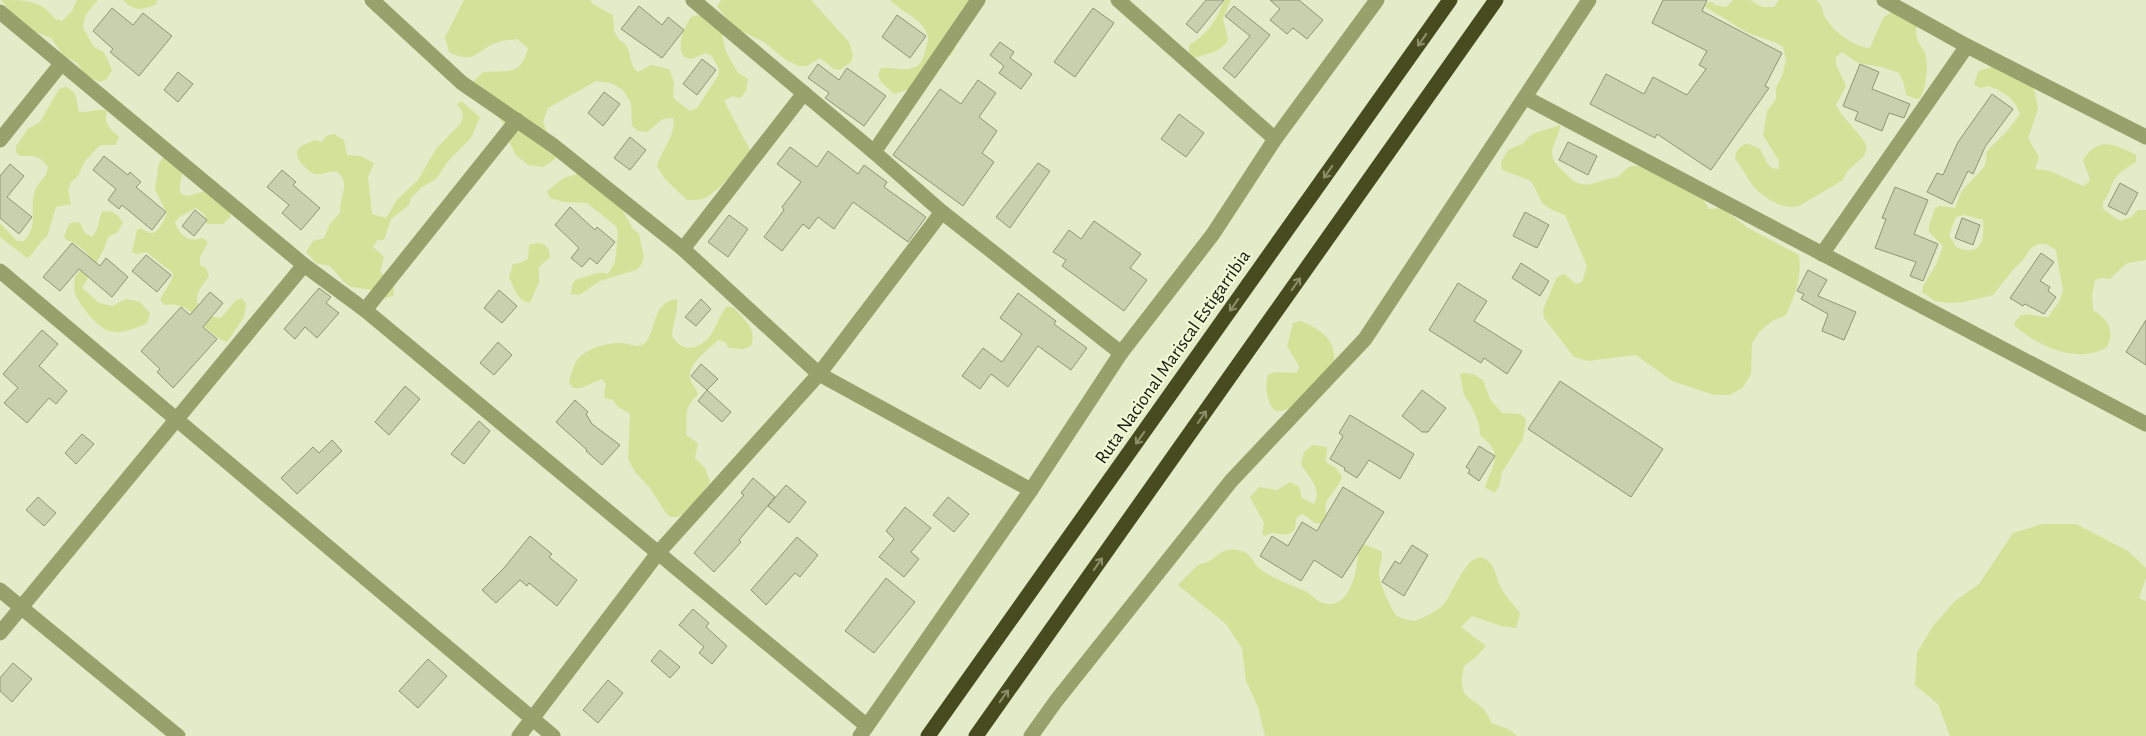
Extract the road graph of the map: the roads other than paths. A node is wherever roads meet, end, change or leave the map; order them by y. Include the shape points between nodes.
1 (372, 0) edge
2 (693, 0) edge
3 (978, 0) edge
4 (1118, 0) edge
5 (1377, 0) edge
6 (1450, 0) edge
7 (1496, 0) edge
8 (1589, 0) edge
9 (1884, 0) edge
10 (0, 12) edge
11 (1967, 46) junction
12 (61, 64) junction
13 (804, 93) junction
14 (1526, 98) junction
15 (517, 120) junction
16 (2146, 137) edge
17 (1275, 139) junction
18 (0, 140) edge
19 (874, 152) junction
20 (942, 212) junction
21 (683, 249) junction
22 (1822, 254) junction
23 (304, 265) junction
24 (0, 271) edge
25 (365, 310) junction
26 (1121, 353) junction
27 (819, 374) junction
28 (176, 419) junction
29 (2144, 420) edge
30 (1031, 490) junction
31 (658, 553) junction
32 (0, 590) edge
33 (21, 608) junction
34 (0, 633) edge
35 (533, 718) junction
36 (864, 731) edge
37 (178, 736) edge
38 (519, 736) edge
39 (553, 736) edge
40 (928, 736) edge
41 (976, 736) edge
42 (1031, 736) edge

1 - 15 street via 462,83
2 - 13 street
3 - 19 street
4 - 17 street
5 - 17 street
6 -> 40 highway, Ruta Nacional Mariscal Estigarribia
41 -> 7 highway
8 - 14 street
9 - 11 street
10 - 12 street
11 - 16 street
11 - 22 street
12 - 18 street
12 - 23 street
13 - 19 street
13 - 21 street
14 - 22 street
14 - 42 street via 1365,339 1231,481
15 - 21 street
15 - 25 street
17 - 26 street via 1213,234
19 - 20 street
20 - 26 street
20 - 27 street
21 - 27 street
22 - 29 street
23 - 25 street
23 - 28 street
24 - 28 street
25 - 31 street
26 - 30 street
27 - 30 street
27 - 31 street
28 - 33 street
28 - 35 street
30 - 36 street
31 - 35 street
31 - 36 street
32 - 33 street
33 - 34 street
33 - 37 street
35 - 38 street
35 - 39 street

